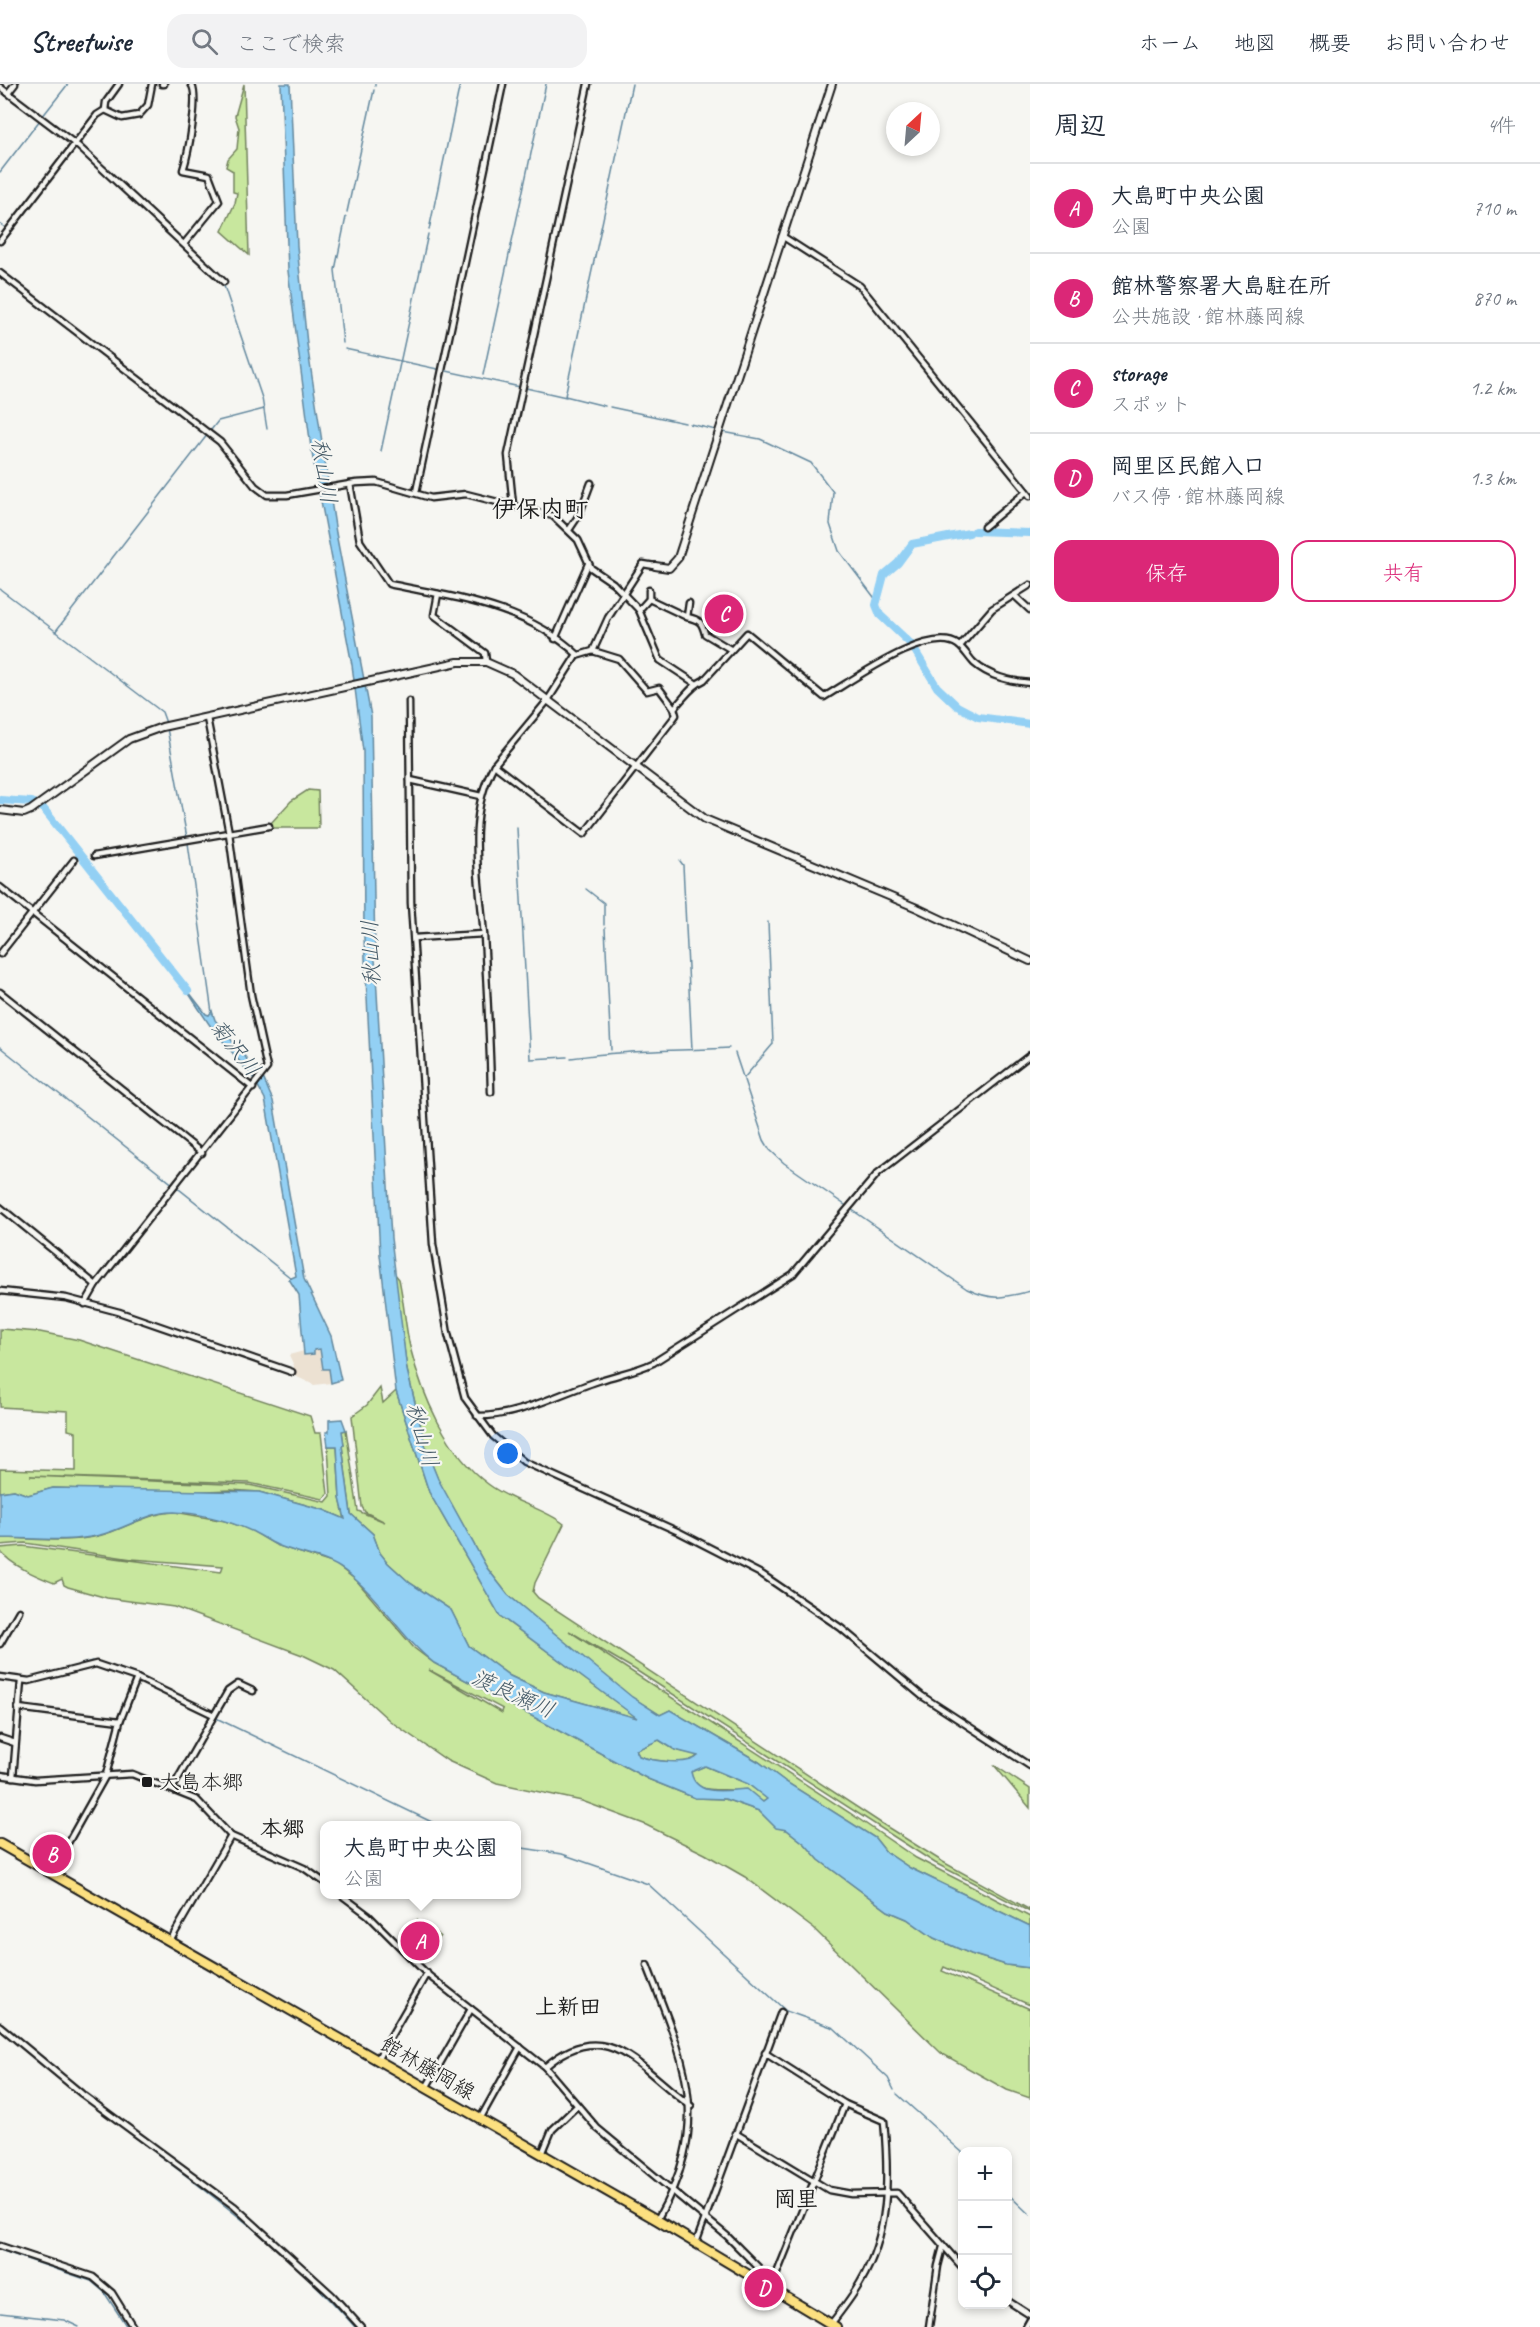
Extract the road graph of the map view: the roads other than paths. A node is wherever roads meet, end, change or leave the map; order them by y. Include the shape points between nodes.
1 (15, 84) edge
2 (119, 84) edge
3 (152, 84) edge
4 (191, 84) edge
5 (503, 84) edge
6 (588, 84) edge
7 (832, 84) edge
8 (0, 87) edge
9 (8, 93) junction
10 (105, 110) junction
11 (75, 144) junction
12 (782, 236) junction
13 (0, 241) edge
14 (184, 244) junction
15 (0, 273) edge
16 (224, 282) dead end
17 (591, 483) dead end
18 (349, 484) junction
19 (416, 492) junction
20 (1028, 494) edge
21 (513, 505) junction
22 (984, 527) dead end
23 (569, 530) junction
24 (588, 564) junction
25 (655, 566) joint
26 (1030, 585) edge
27 (649, 590) dead end
28 (438, 594) junction
29 (625, 594) junction
30 (1016, 596) junction
31 (649, 599) junction
32 (689, 603) dead end
33 (639, 610) junction
34 (1030, 610) edge
35 (687, 617) junction
36 (555, 639) junction
37 (960, 646) junction
38 (730, 649) junction
39 (593, 651) junction
40 (578, 655) junction
41 (486, 662) junction
42 (695, 683) junction
43 (1030, 683) edge
44 (548, 700) junction
45 (409, 701) dead end
46 (674, 708) junction
47 (207, 718) junction
48 (494, 765) junction
49 (635, 768) junction
50 (410, 780) junction
51 (481, 796) junction
52 (0, 810) edge
53 (269, 826) dead end
54 (229, 833) junction
55 (94, 856) dead end
56 (74, 860) dead end
57 (0, 887) edge
58 (32, 913) junction
59 (484, 934) junction
60 (414, 938) junction
61 (0, 954) edge
62 (1030, 962) edge
63 (0, 992) edge
64 (1030, 1054) edge
65 (254, 1087) junction
66 (491, 1092) dead end
67 (202, 1153) junction
68 (0, 1208) edge
69 (96, 1286) junction
70 (0, 1291) edge
71 (85, 1304) junction
72 (292, 1372) dead end
73 (477, 1416) junction
74 (19, 1611) dead end
75 (0, 1644) edge
76 (0, 1677) edge
77 (137, 1678) junction
78 (21, 1681) junction
79 (254, 1691) dead end
80 (18, 1708) junction
81 (214, 1715) junction
82 (120, 1721) junction
83 (0, 1738) edge
84 (15, 1743) junction
85 (1030, 1766) edge
86 (0, 1775) edge
87 (106, 1775) junction
88 (13, 1777) junction
89 (172, 1789) junction
90 (231, 1836) junction
91 (0, 1844) edge
92 (51, 1873) junction
93 (320, 1879) edge
94 (347, 1899) edge
95 (170, 1941) junction
96 (646, 1965) dead end
97 (427, 1973) junction
98 (471, 2009) junction
99 (781, 2013) dead end
100 (0, 2026) edge
101 (520, 2048) junction
102 (765, 2053) junction
103 (377, 2060) junction
104 (545, 2067) junction
105 (426, 2088) junction
106 (844, 2104) junction
107 (577, 2106) junction
108 (691, 2106) junction
109 (480, 2119) junction
110 (735, 2133) junction
111 (542, 2154) junction
112 (814, 2183) junction
113 (888, 2192) junction
114 (673, 2193) junction
115 (657, 2220) junction
116 (707, 2220) junction
117 (696, 2243) junction
118 (0, 2246) edge
119 (943, 2247) junction
120 (958, 2263) edge
121 (772, 2285) junction
122 (1012, 2304) edge
123 (1030, 2317) edge
124 (833, 2326) edge
125 (133, 2327) edge
126 (361, 2327) edge
127 (929, 2327) edge
128 (1026, 2327) edge

1 - 9 street
2 - 10 street
3 - 10 street via 148,105 139,115 122,117
4 - 14 street via 196,94 190,148 183,170 208,175 219,201
5 - 19 street
6 - 21 street via 508,455
7 - 12 street
8 - 9 street
9 - 11 street
10 - 11 street
11 - 13 street
11 - 14 street
12 - 20 street via 860,286
12 - 25 street via 677,561 666,569
14 - 16 street
15 - 18 street via 220,442 259,489 274,496
17 - 23 street
18 - 19 street via 383,483
18 - 28 street via 360,541 386,582
19 - 21 street via 436,498 466,494
20 - 22 street
21 - 23 street via 553,516
23 - 24 street
24 - 29 street
24 - 36 street
25 - 29 street via 643,564
26 - 30 street
27 - 31 street
28 - 36 street via 501,608
28 - 41 street via 434,615 485,653
29 - 33 street
29 - 39 street via 608,618
30 - 34 street
30 - 37 street via 992,609
31 - 33 street
31 - 35 street
32 - 35 street
33 - 42 street via 660,660
35 - 38 street via 698,619 705,634
36 - 40 street
37 - 38 street via 942,640 909,649 824,697 747,633
37 - 43 street via 974,662 995,676
38 - 42 street via 704,680
39 - 40 street
39 - 46 street via 619,659 641,686 648,691 659,688
40 - 44 street
41 - 44 street via 504,669
41 - 47 street via 464,661
42 - 46 street
44 - 48 street
44 - 49 street
45 - 50 street
46 - 49 street via 676,715
47 - 52 street via 162,727 129,739 32,810
47 - 54 street
48 - 49 street via 584,834
48 - 51 street
49 - 62 street via 720,826 917,908
50 - 51 street
50 - 60 street
51 - 59 street via 477,811 477,860
53 - 54 street
54 - 55 street
54 - 65 street via 251,995 267,1062 265,1073
56 - 58 street
57 - 58 street
58 - 61 street
58 - 65 street
59 - 60 street
59 - 66 street
60 - 73 street via 433,1244 457,1372 465,1398
63 - 67 street
64 - 73 street via 878,1173 793,1274 633,1373 604,1379 533,1405
65 - 67 street
67 - 69 street
68 - 69 street
69 - 71 street
70 - 71 street
71 - 72 street via 168,1328
73 - 85 street via 493,1436 524,1462 763,1575 841,1628 922,1696
74 - 75 street
76 - 78 street
77 - 78 street via 93,1664
77 - 81 street
77 - 82 street
78 - 80 street
79 - 81 street via 238,1684 228,1691
80 - 82 street
80 - 84 street
81 - 89 street
82 - 87 street
83 - 84 street
84 - 88 street
86 - 88 street
87 - 88 street
87 - 89 street via 132,1774
87 - 92 street
89 - 90 street via 201,1803
90 - 93 street via 304,1868
90 - 95 street
91 - 92 main road, 館林藤岡線
92 - 95 main road, 館林藤岡線
94 - 97 street
95 - 103 main road, 館林藤岡線
96 - 108 street via 680,2053
97 - 98 street
97 - 103 street
98 - 101 street
98 - 105 street
99 - 102 street
100 - 126 street via 82,2094 234,2206 332,2295
101 - 104 street
101 - 109 street
102 - 106 street
102 - 110 street
103 - 105 main road, 館林藤岡線
104 - 107 street
104 - 108 street via 568,2049 609,2045
105 - 109 main road, 館林藤岡線
106 - 112 street
106 - 113 street via 884,2121
107 - 111 street via 552,2130
107 - 114 street
108 - 114 street via 689,2132
109 - 111 main road, 館林藤岡線
110 - 112 street
110 - 116 street
111 - 115 main road, 館林藤岡線
112 - 113 street via 844,2193
112 - 121 street
113 - 119 street via 897,2193
113 - 124 street via 879,2242 861,2282
114 - 115 street
114 - 116 street
115 - 117 main road, 館林藤岡線
116 - 117 street
116 - 121 street
117 - 121 main road, 館林藤岡線
118 - 125 street via 93,2277 112,2293
119 - 120 street
119 - 127 street
121 - 124 main road, 館林藤岡線
122 - 123 street
123 - 128 street

